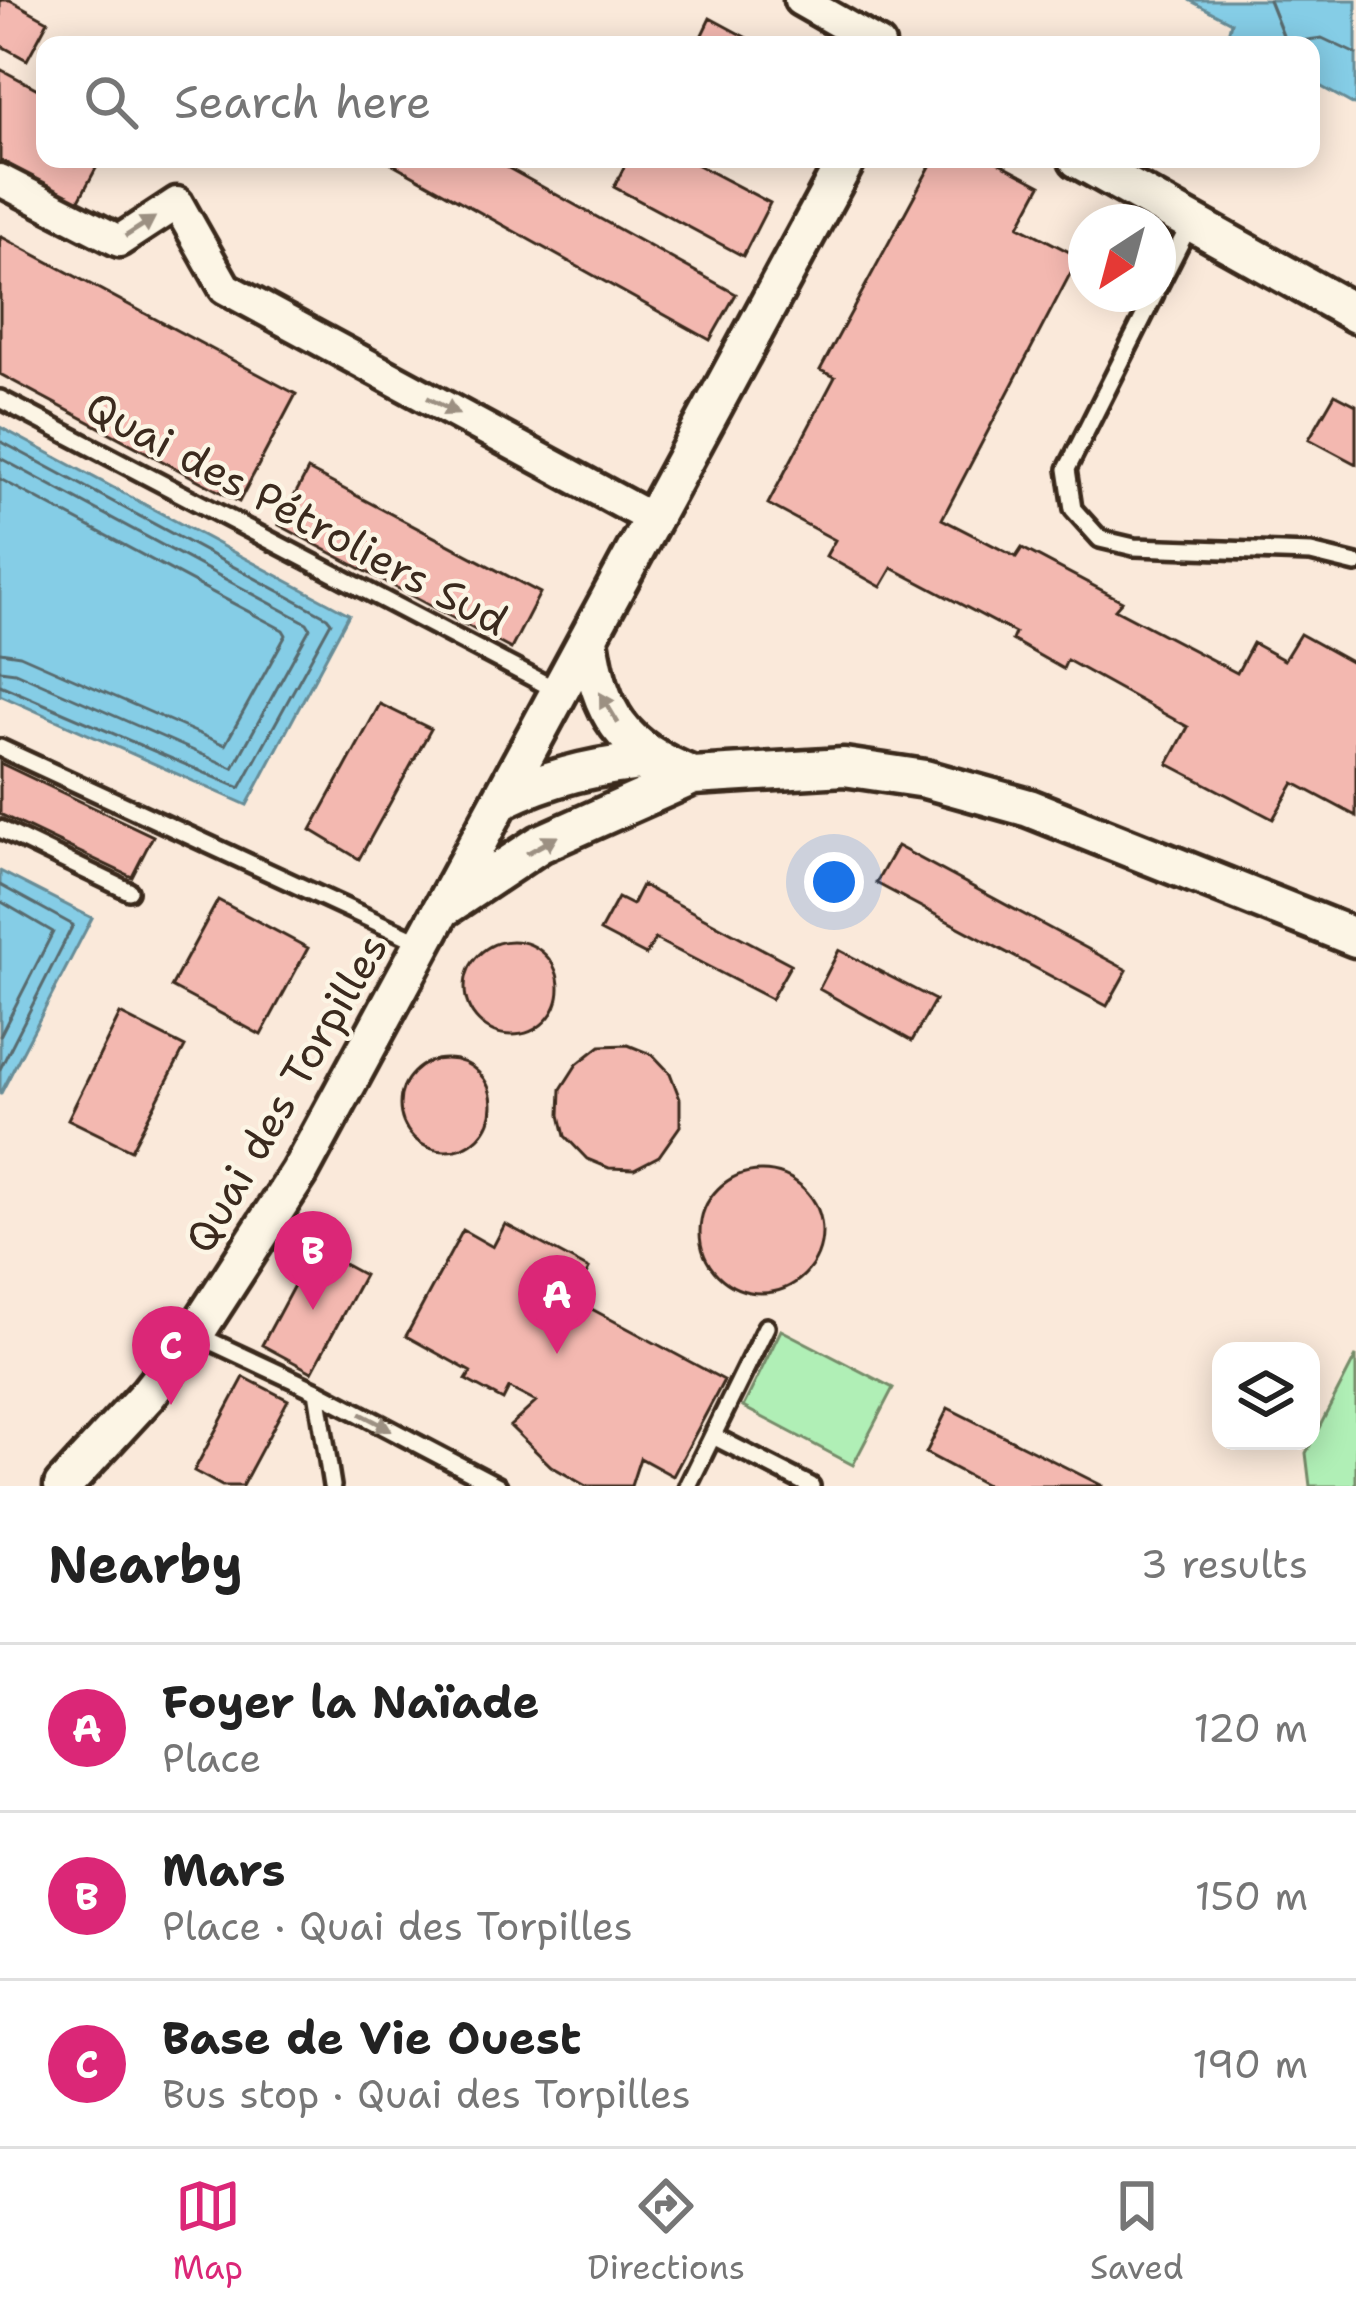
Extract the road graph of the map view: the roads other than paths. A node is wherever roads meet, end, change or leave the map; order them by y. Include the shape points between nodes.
1 (800, 0) edge
2 (863, 36) edge
3 (842, 168) edge
4 (1094, 168) edge
5 (0, 180) edge
6 (1191, 222) junction
7 (1176, 252) edge
8 (1146, 312) edge
9 (1356, 314) edge
10 (0, 399) edge
11 (652, 519) junction
12 (1356, 564) edge
13 (589, 639) junction
14 (560, 692) junction
15 (0, 748) edge
16 (657, 761) junction
17 (693, 776) junction
18 (502, 800) junction
19 (0, 829) edge
20 (129, 891) dead end
21 (444, 908) junction
22 (1356, 938) edge
23 (424, 944) junction
24 (766, 1327) dead end
25 (195, 1334) junction
26 (317, 1391) junction
27 (713, 1436) junction
28 (63, 1486) edge
29 (332, 1486) edge
30 (498, 1486) edge
31 (688, 1486) edge
32 (811, 1486) edge

1 - 2 street
3 - 11 street, Quai des Torpilles
4 - 6 street
5 -> 11 street via 119,241 177,202 225,288
6 - 7 lane
6 - 9 street
8 - 12 lane via 1067,469 1073,509 1100,539 1134,547 1311,553
10 - 14 lane, Quai des Pétroliers Sud
11 - 13 street, Quai des Torpilles
13 - 14 street, Quai des Torpilles
16 -> 13 street via 626,736 599,696
14 - 18 street, Quai des Torpilles
15 - 23 lane
16 - 17 street
16 - 18 street via 610,763
21 -> 17 street via 540,844
17 - 22 street via 844,767 925,779 1028,808
18 - 21 street, Quai des Torpilles
19 - 20 lane
21 - 23 street, Quai des Torpilles
23 - 25 street, Quai des Torpilles via 299,1173
24 - 27 lane
25 - 26 lane
25 - 28 street, Quai des Torpilles
26 - 29 lane
26 -> 30 lane
27 - 31 lane
27 - 32 lane

